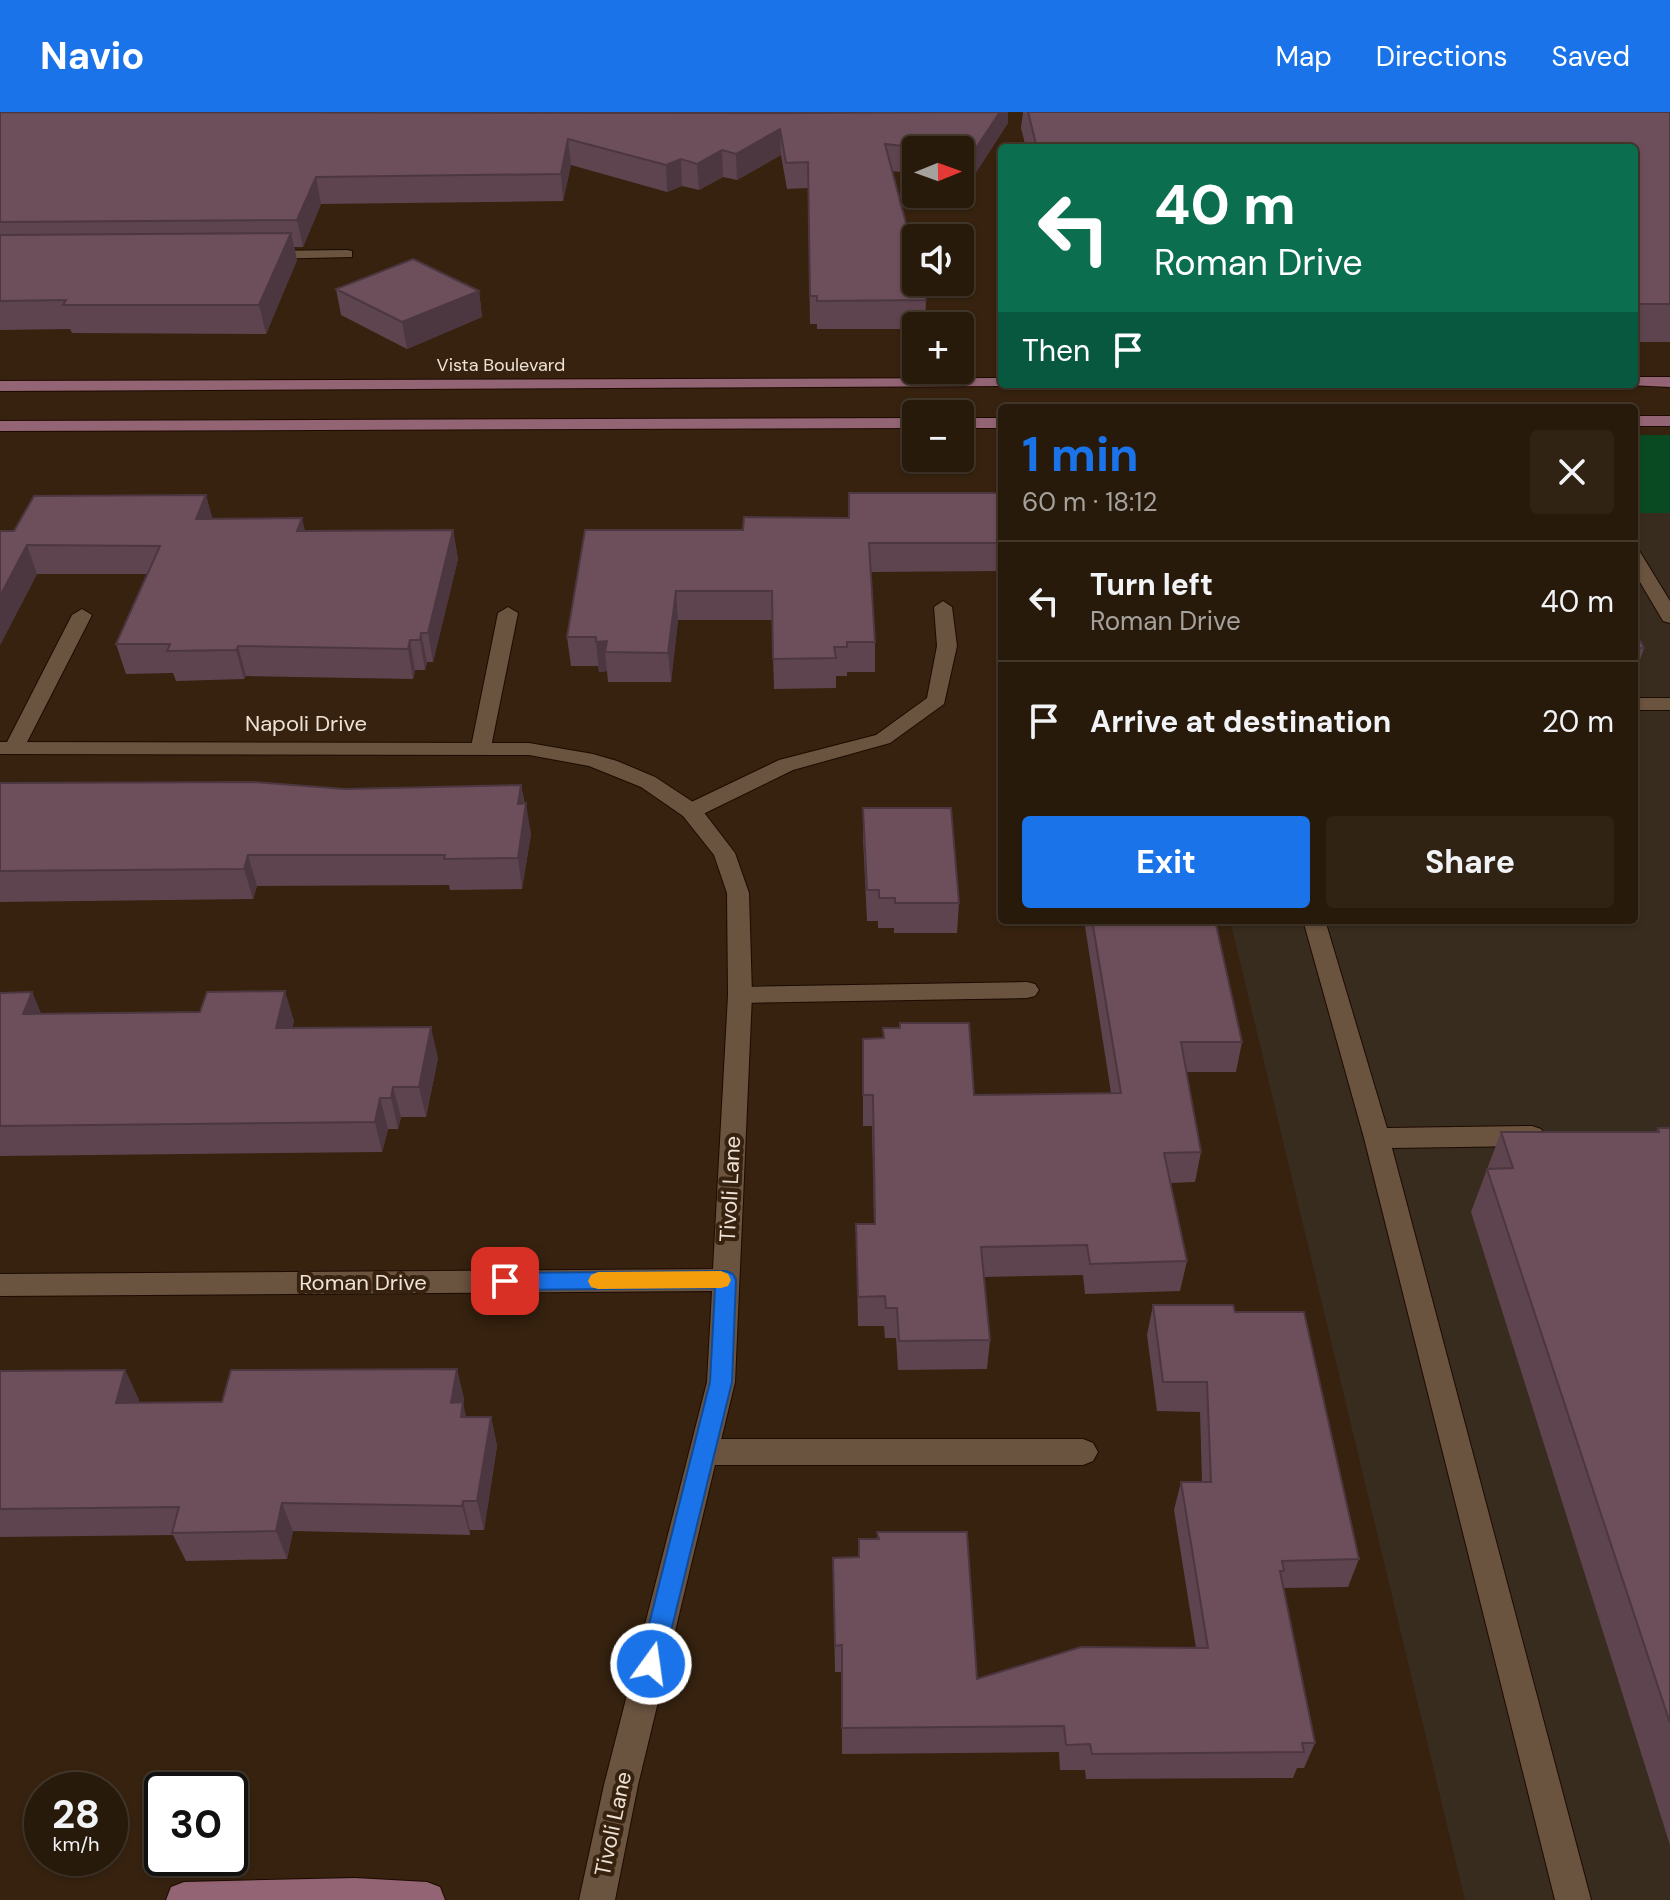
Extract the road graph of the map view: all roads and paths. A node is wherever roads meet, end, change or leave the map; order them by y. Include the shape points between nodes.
1 (347, 254) dead end
2 (252, 255) edge
3 (1638, 382) edge
4 (1670, 382) edge
5 (998, 383) edge
6 (0, 386) edge
7 (1638, 421) edge
8 (1670, 421) edge
9 (902, 423) edge
10 (974, 423) edge
11 (998, 423) edge
12 (0, 426) edge
13 (1638, 562) edge
14 (943, 607) dead end
15 (508, 613) dead end
16 (82, 615) dead end
17 (1670, 617) edge
18 (1638, 704) edge
19 (1670, 704) edge
20 (481, 747) junction
21 (7, 748) edge
22 (610, 766) joint
23 (691, 811) junction
24 (1315, 924) edge
25 (1027, 990) dead end
26 (740, 995) junction
27 (1551, 1135) edge
28 (1377, 1138) junction
29 (726, 1280) junction
30 (0, 1285) edge
31 (705, 1452) junction
32 (1083, 1452) dead end
33 (184, 1900) edge
34 (427, 1900) edge
35 (597, 1900) edge
36 (1573, 1900) edge

1 - 2 street
3 - 4 main road
5 - 6 main road, Vista Boulevard
7 - 8 main road
9 - 12 main road
10 - 11 main road
13 - 17 street
14 - 23 street via 947,646 937,700 883,739 786,765
15 - 20 street
16 - 21 street
18 - 19 street
20 - 21 street, Napoli Drive
20 - 22 street, Napoli Drive via 529,749
22 - 23 street, Tivoli Lane via 648,782
23 - 26 street, Tivoli Lane via 724,853 738,893
24 - 28 street
25 - 26 street
26 - 29 street, Tivoli Lane
27 - 28 street
28 - 36 street
29 - 30 street, Roman Drive
29 - 31 street, Tivoli Lane via 721,1382
31 - 32 street
31 - 35 street, Tivoli Lane
33 - 34 main road

